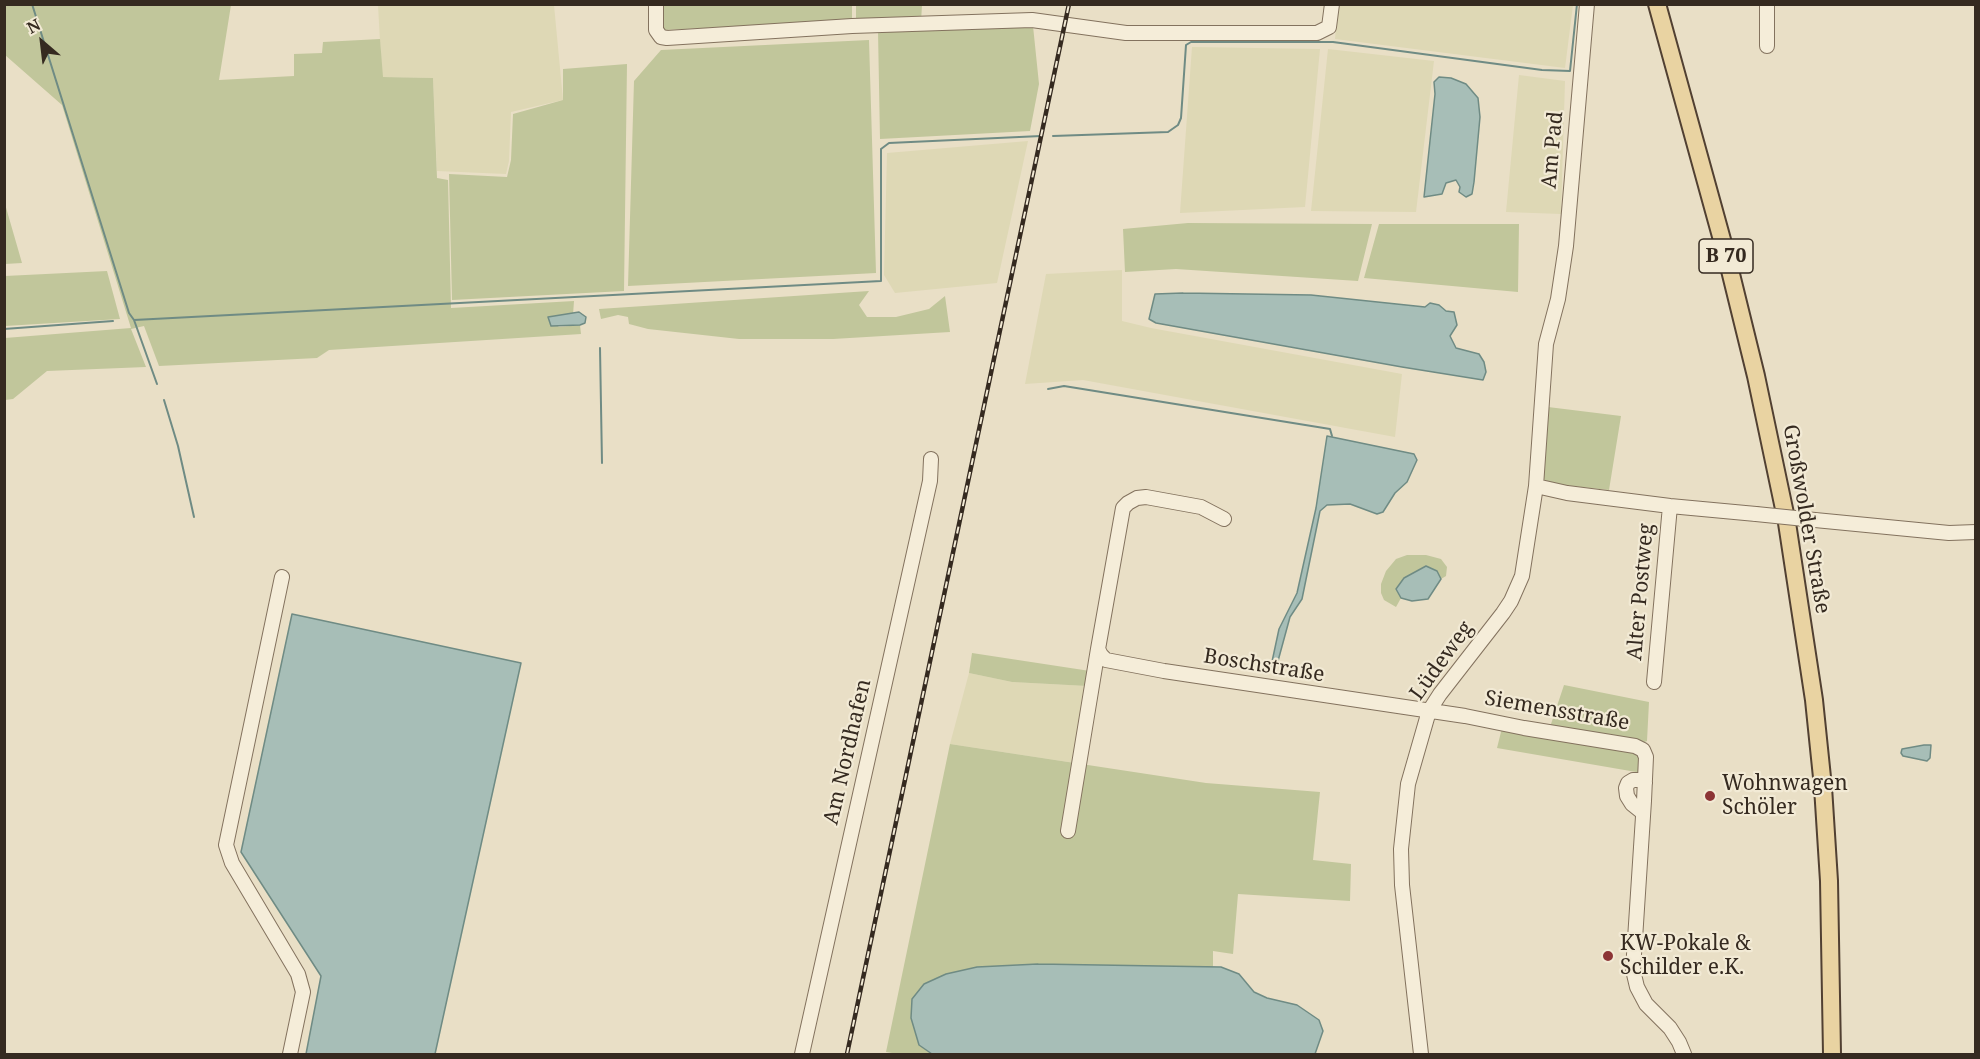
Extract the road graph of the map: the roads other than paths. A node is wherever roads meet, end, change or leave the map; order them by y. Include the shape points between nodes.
1 (656, 4) edge
2 (1332, 4) edge
3 (1587, 4) edge
4 (1657, 4) edge
5 (1767, 4) edge
6 (1767, 46) dead end
7 (1558, 299) joint
8 (931, 459) dead end
9 (1536, 486) junction
10 (1670, 506) junction
11 (1224, 519) dead end
12 (1976, 532) edge
13 (282, 578) dead end
14 (1098, 649) junction
15 (1654, 682) dead end
16 (1429, 711) junction
17 (1068, 831) dead end
18 (290, 1054) edge
19 (802, 1054) edge
20 (1421, 1054) edge
21 (1683, 1054) edge
22 (1832, 1054) edge

1 - 2 street via 656,30 667,38 1032,20 1126,33 1317,33 1329,27
3 - 7 street, Am Pad via 1569,220
4 - 22 main road, Großwolder Straße / B 70 via 1754,365 1794,567 1823,787
5 - 6 street
7 - 9 street, Lüdeweg via 1546,344
8 - 19 street, Am Nordhafen via 930,481
9 - 10 street, Alter Postweg
9 - 16 street, Lüdeweg via 1518,587
10 - 12 street, Alter Postweg, bridge via 1950,533
10 - 15 street, Alter Postweg
11 - 14 street via 1201,507 1146,497 1123,508
13 - 18 street via 226,845 232,862 298,974 303,992
14 - 16 street, Boschstraße via 1106,660 1141,667
14 - 17 street
16 - 20 street, Lüdeweg via 1408,784 1401,849 1405,923
16 - 21 street, Siemensstraße via 1643,750 1645,783 1633,970 1646,1004 1670,1028

